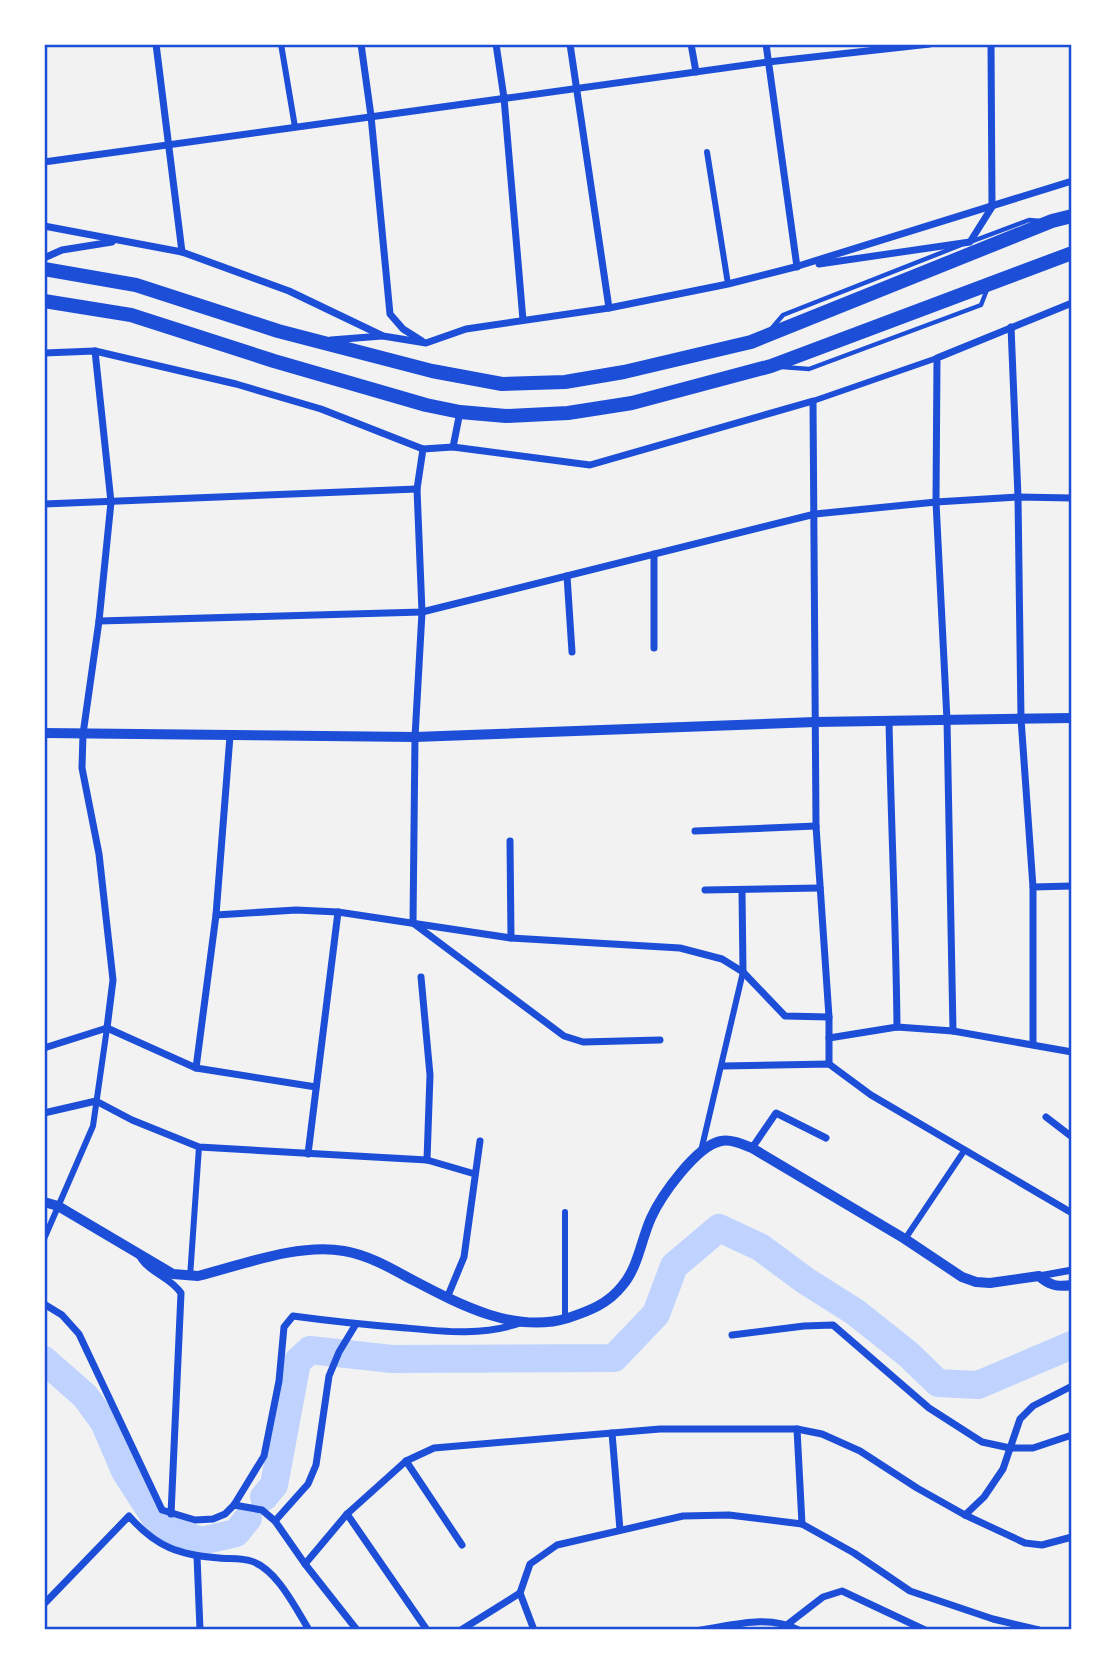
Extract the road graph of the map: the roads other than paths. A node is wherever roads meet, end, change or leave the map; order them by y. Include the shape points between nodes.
1 (156, 44) edge
2 (281, 44) edge
3 (361, 44) edge
4 (496, 44) edge
5 (570, 44) edge
6 (691, 44) edge
7 (766, 44) edge
8 (930, 44) edge
9 (991, 44) edge
10 (896, 46) edge
11 (768, 62) junction
12 (696, 72) junction
13 (576, 88) junction
14 (504, 98) junction
15 (371, 116) junction
16 (295, 127) junction
17 (168, 145) junction
18 (707, 152) dead end
19 (44, 162) edge
20 (1072, 181) edge
21 (992, 207) junction
22 (1072, 216) edge
23 (1052, 221) junction
24 (44, 226) edge
25 (120, 240) junction
26 (970, 242) junction
27 (182, 252) junction
28 (1072, 253) edge
29 (44, 258) edge
30 (795, 267) junction
31 (44, 269) edge
32 (728, 284) junction
33 (44, 301) edge
34 (1072, 303) edge
35 (609, 308) junction
36 (523, 320) junction
37 (1011, 327) junction
38 (383, 336) junction
39 (762, 338) junction
40 (316, 341) junction
41 (426, 343) junction
42 (95, 351) junction
43 (44, 353) edge
44 (937, 358) junction
45 (813, 401) junction
46 (460, 412) junction
47 (453, 447) junction
48 (424, 449) junction
49 (417, 489) junction
50 (1018, 498) junction
51 (1072, 498) edge
52 (111, 502) junction
53 (936, 502) junction
54 (44, 503) edge
55 (815, 514) junction
56 (654, 554) junction
57 (567, 576) junction
58 (422, 611) junction
59 (99, 621) junction
60 (654, 648) dead end
61 (572, 652) dead end
62 (1072, 718) edge
63 (1021, 719) junction
64 (889, 720) junction
65 (947, 720) junction
66 (815, 722) junction
67 (44, 733) edge
68 (83, 734) junction
69 (230, 736) junction
70 (415, 737) junction
71 (816, 825) junction
72 (695, 831) dead end
73 (510, 841) dead end
74 (1072, 886) edge
75 (1033, 887) junction
76 (820, 888) junction
77 (705, 890) dead end
78 (742, 890) junction
79 (338, 912) junction
80 (216, 915) junction
81 (413, 923) junction
82 (511, 938) junction
83 (743, 972) junction
84 (421, 977) dead end
85 (829, 1017) junction
86 (897, 1027) junction
87 (107, 1028) junction
88 (953, 1031) junction
89 (829, 1038) junction
90 (660, 1040) dead end
91 (1033, 1044) junction
92 (44, 1048) edge
93 (1072, 1052) edge
94 (829, 1064) junction
95 (723, 1066) junction
96 (196, 1068) junction
97 (316, 1087) junction
98 (96, 1101) junction
99 (44, 1113) edge
100 (1046, 1117) dead end
101 (1072, 1137) edge
102 (826, 1138) dead end
103 (480, 1140) dead end
104 (199, 1147) junction
105 (752, 1148) junction
106 (964, 1151) junction
107 (701, 1152) junction
108 (308, 1154) junction
109 (427, 1160) junction
110 (475, 1174) junction
111 (44, 1204) edge
112 (58, 1206) junction
113 (565, 1212) dead end
114 (1072, 1213) edge
115 (905, 1239) junction
116 (44, 1240) edge
117 (138, 1252) junction
118 (1072, 1270) edge
119 (1039, 1276) junction
120 (190, 1277) junction
121 (1072, 1285) edge
122 (447, 1298) junction
123 (44, 1304) edge
124 (565, 1319) junction
125 (523, 1322) junction
126 (356, 1324) junction
127 (732, 1335) dead end
128 (1072, 1386) edge
129 (797, 1429) junction
130 (612, 1433) junction
131 (1072, 1435) edge
132 (1010, 1448) junction
133 (406, 1461) junction
134 (234, 1505) junction
135 (171, 1514) junction
136 (347, 1514) junction
137 (965, 1515) junction
138 (275, 1521) junction
139 (802, 1524) junction
140 (620, 1530) junction
141 (1072, 1537) edge
142 (462, 1545) dead end
143 (197, 1556) junction
144 (305, 1564) junction
145 (520, 1593) junction
146 (44, 1604) edge
147 (788, 1625) junction
148 (716, 1629) edge
149 (200, 1630) edge
150 (309, 1630) edge
151 (357, 1630) edge
152 (427, 1630) edge
153 (461, 1630) edge
154 (534, 1630) edge
155 (701, 1630) edge
156 (799, 1630) edge
157 (925, 1630) edge
158 (1039, 1630) edge

1 - 17 street
2 - 16 street
3 - 15 street
4 - 14 street
5 - 13 street
6 - 12 street
7 - 11 street
8 - 10 street
9 - 21 street
10 - 11 street
11 - 12 street
11 - 30 street
12 - 13 street
13 - 14 street
13 - 35 street
14 - 15 street
14 - 36 street
15 - 16 street
15 - 41 street via 390,314 403,329
16 - 17 street
17 - 19 street
17 - 27 street
18 - 32 street
20 - 21 street
21 - 26 street
21 - 30 street
22 - 23 highway
23 - 26 lane via 1029,220
23 - 39 highway
24 - 25 street
25 - 27 street
25 - 29 street via 62,250
26 - 30 street
26 - 39 lane via 783,316
27 - 38 street via 289,291
28 - 46 highway via 771,366 632,403 568,414
30 - 32 street
31 - 40 highway via 136,285
32 - 35 street
33 - 46 highway via 131,315 274,361
34 - 37 street
35 - 36 street
36 - 41 street via 466,329
37 - 44 street
37 - 50 street
38 - 40 street
38 - 41 street
39 - 40 highway via 624,372 565,382 502,384
42 - 43 street
42 - 48 street via 321,409
42 - 52 street
44 - 45 street
44 - 53 street
45 - 47 street via 590,465
45 - 55 street
46 - 47 street
47 - 48 street
48 - 49 street
49 - 52 street
49 - 58 street
50 - 51 street
50 - 53 street
50 - 63 street
52 - 54 street
52 - 59 street
53 - 55 street
53 - 65 street
55 - 56 street
55 - 66 street
56 - 57 street
56 - 60 street
57 - 58 street
57 - 61 street
58 - 59 street
58 - 70 street
59 - 68 street
62 - 63 street
63 - 65 street
63 - 75 street
64 - 65 street
64 - 66 street
64 - 86 street
65 - 88 street
66 - 70 street
66 - 71 street
67 - 68 street
68 - 69 street
68 - 87 street via 82,768 99,854 113,980
69 - 70 street
69 - 80 street
70 - 81 street
71 - 72 street
71 - 76 street
73 - 82 street
74 - 75 street
75 - 91 street
76 - 78 street
76 - 85 street
77 - 78 street
78 - 83 street
79 - 80 street
79 - 81 street
79 - 97 street
80 - 96 street
81 - 82 street
81 - 90 street via 564,1036 583,1042
82 - 83 street via 680,948 722,959
83 - 85 street via 785,1016
83 - 95 street
84 - 109 street via 430,1075
85 - 89 street
86 - 88 street
86 - 89 street
87 - 92 street
87 - 96 street
87 - 98 street
88 - 91 street
89 - 94 street
91 - 93 street
94 - 95 street
94 - 106 street
95 - 107 street
96 - 97 street
97 - 108 street
98 - 99 street
98 - 104 street
98 - 112 street via 93,1126
100 - 101 street
102 - 105 street via 776,1113
103 - 110 street
104 - 108 street
104 - 120 street
105 - 107 street via 725,1140
105 - 115 street
106 - 114 street
106 - 115 street
107 - 124 street via 657,1206 622,1286 601,1304
108 - 109 street
109 - 110 street
110 - 122 street via 464,1256
111 - 112 street
112 - 116 street
112 - 117 street
113 - 124 street
115 - 119 street via 976,1282
117 - 120 street via 173,1274
117 - 135 street via 142,1263 181,1293
118 - 119 street
119 - 121 street via 1047,1284
120 - 122 street via 323,1249 361,1255
122 - 125 street
123 - 135 street via 62,1314 79,1334 162,1510
124 - 125 street
125 - 126 street via 501,1330 463,1333
126 - 134 street via 293,1315 284,1327 264,1456
126 - 138 street via 329,1376 316,1465 308,1484
127 - 132 street via 833,1325 929,1408 982,1442
128 - 132 street via 1033,1406 1020,1419
129 - 130 street
129 - 137 street via 822,1434 860,1451
129 - 139 street
130 - 133 street via 434,1448
130 - 140 street
131 - 132 street via 1033,1448
132 - 137 street via 994,1483
133 - 136 street
133 - 142 street
134 - 135 street via 212,1519
134 - 138 street via 262,1510
136 - 144 street
136 - 152 street
137 - 141 street via 1024,1543 1042,1545
138 - 144 street
139 - 140 street via 729,1515 695,1516
139 - 158 street via 910,1591
140 - 145 street via 557,1545 530,1564
143 - 146 street via 146,1535 129,1516
143 - 149 street
143 - 150 street via 252,1561 278,1581
144 - 151 street
145 - 153 street
145 - 154 street
147 - 148 street via 760,1620
147 - 156 street
147 - 157 street via 823,1597 842,1591
148 - 155 street

